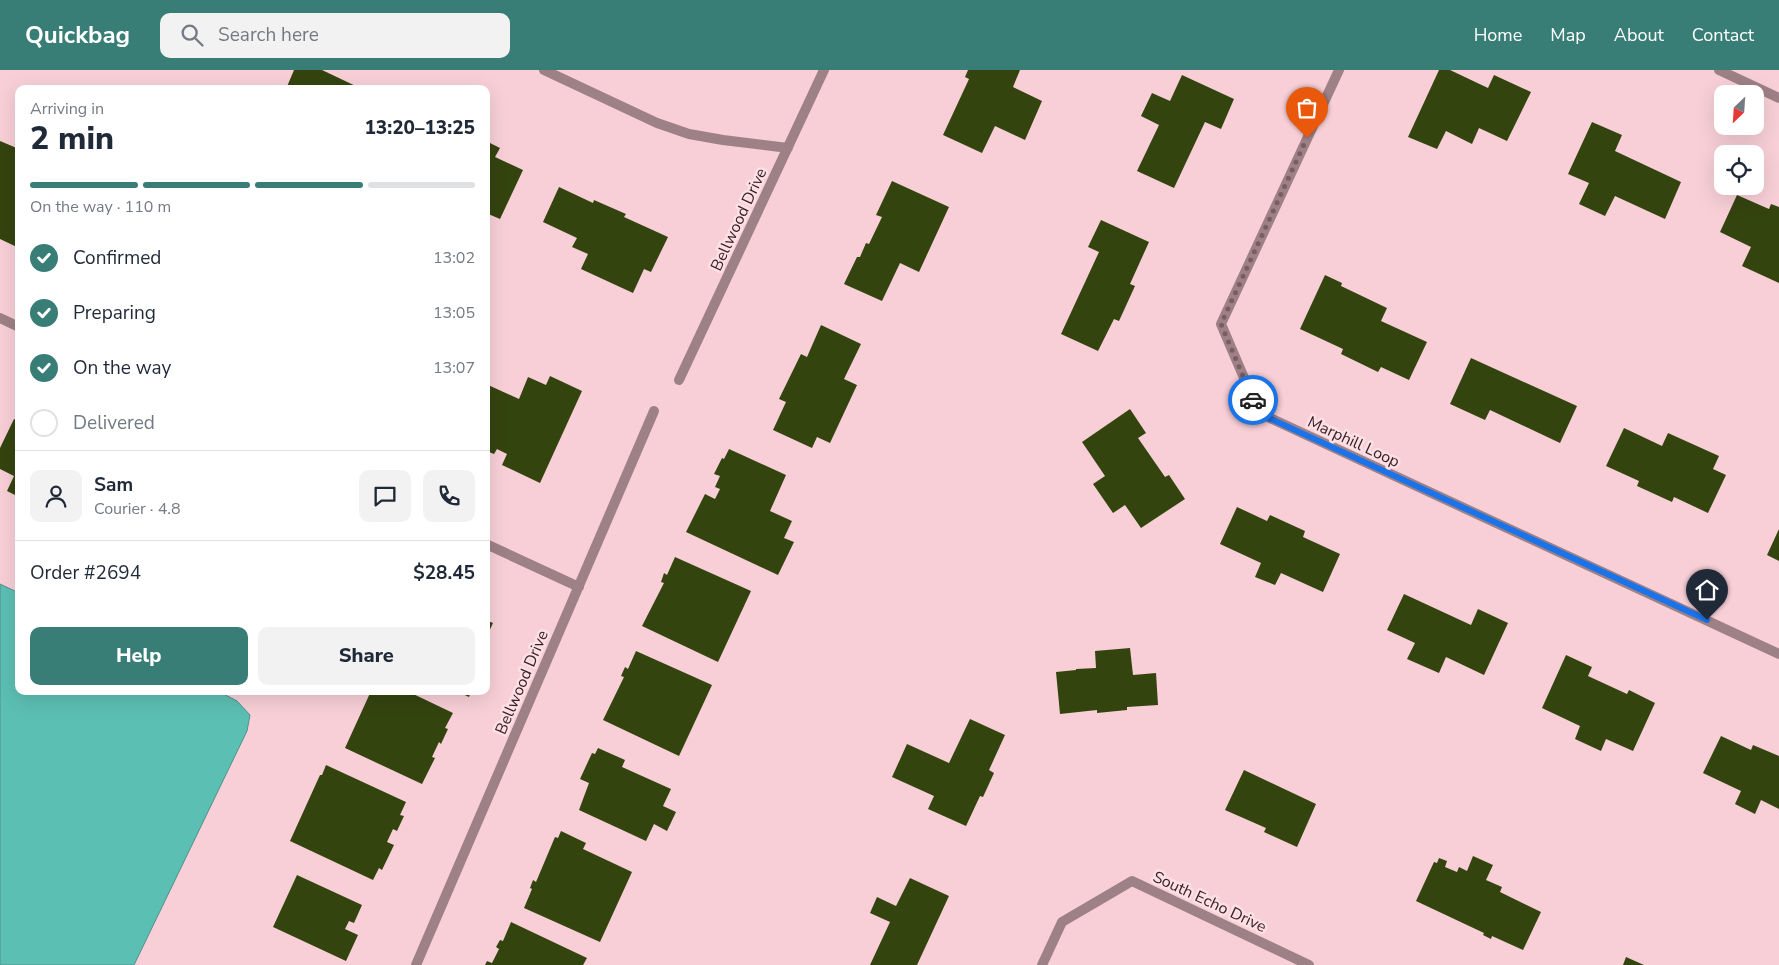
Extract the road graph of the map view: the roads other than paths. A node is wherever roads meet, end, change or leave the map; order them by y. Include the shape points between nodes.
1 (544, 70) edge
2 (824, 70) edge
3 (1339, 70) edge
4 (1719, 70) edge
5 (1779, 98) edge
6 (788, 148) junction
7 (0, 318) edge
8 (15, 325) edge
9 (679, 380) dead end
10 (654, 411) dead end
11 (490, 546) edge
12 (579, 587) junction
13 (1779, 654) edge
14 (416, 965) edge
15 (1042, 965) edge
16 (1309, 965) edge

1 - 6 street via 657,123 689,134
2 - 6 street, Bellwood Drive
3 - 13 street, Marphill Loop via 1221,324 1258,413
4 - 5 street
6 - 9 street, Bellwood Drive
7 - 8 street
10 - 12 street, Bellwood Drive
11 - 12 street
12 - 14 street, Bellwood Drive
15 - 16 street, South Echo Drive via 1062,922 1132,881

